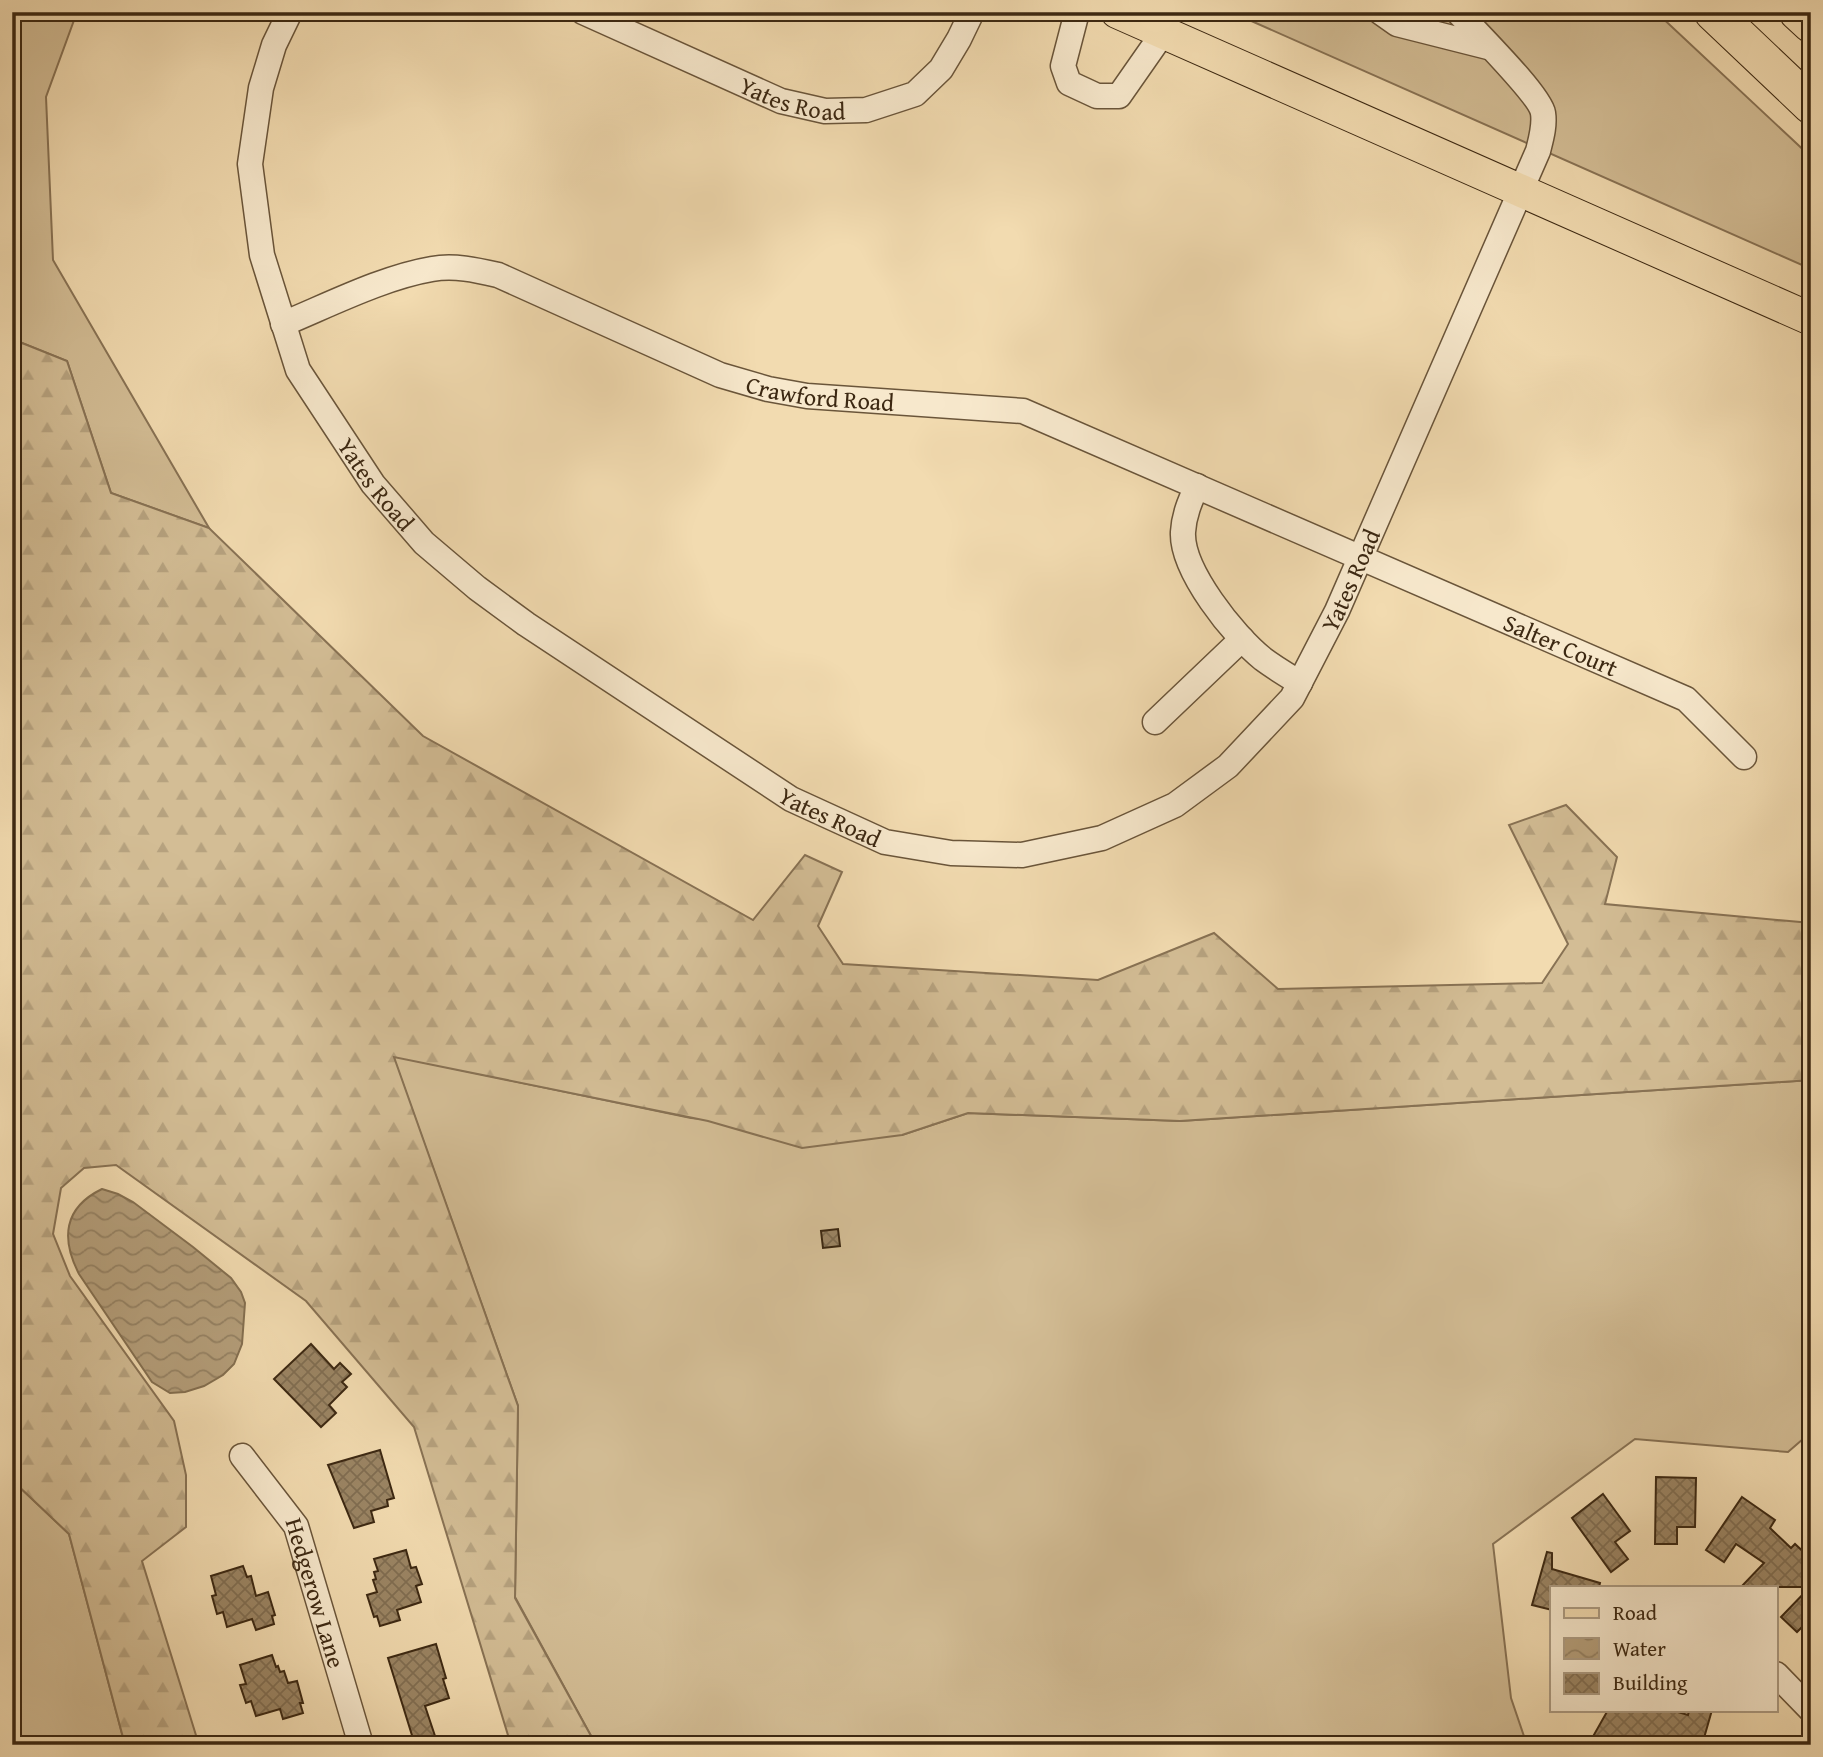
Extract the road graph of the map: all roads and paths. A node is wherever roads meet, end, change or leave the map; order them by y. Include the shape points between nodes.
1 (290, 12) edge
2 (583, 12) edge
3 (972, 12) edge
4 (1077, 12) edge
5 (1117, 12) edge
6 (1380, 12) edge
7 (1458, 12) edge
8 (1713, 12) edge
9 (1798, 12) edge
10 (1811, 24) edge
11 (1163, 33) junction
12 (1489, 47) junction
13 (1811, 105) edge
14 (1520, 190) junction
15 (1811, 319) edge
16 (283, 324) junction
17 (1197, 485) junction
18 (1361, 557) junction
19 (1242, 639) junction
20 (1300, 683) junction
21 (1155, 722) dead end
22 (1744, 757) dead end
23 (242, 1456) dead end
24 (1778, 1676) edge
25 (1811, 1710) edge
26 (361, 1745) edge

1 - 16 street, Yates Road via 261,88 250,164 262,255
2 - 3 street, Yates Road via 781,101 825,111 866,110 915,94 941,69
4 - 11 street via 1063,66 1069,83 1097,96 1119,96
5 - 11 main road
6 - 12 street via 1397,24
7 - 12 street, Yates Road
8 - 13 highway
9 - 10 highway
11 - 14 main road
12 - 14 street, Yates Road via 1542,110 1538,151
14 - 15 main road
14 - 18 street, Yates Road
16 - 17 street, Crawford Road via 397,279 434,268 464,268 498,275 720,375 807,396 1023,411
16 - 20 street, Yates Road via 298,370 337,432 373,484 424,543 526,624 791,799 886,842 951,853 1022,855 1102,838 1175,805 1228,766 1292,698
17 - 18 street, Crawford Road
17 - 19 street via 1182,535 1189,559 1216,607
18 - 20 street, Yates Road
18 - 22 street, Salter Court via 1686,699
19 - 20 street
19 - 21 street
23 - 26 street, Hedgerow Lane via 296,1526
24 - 25 street

